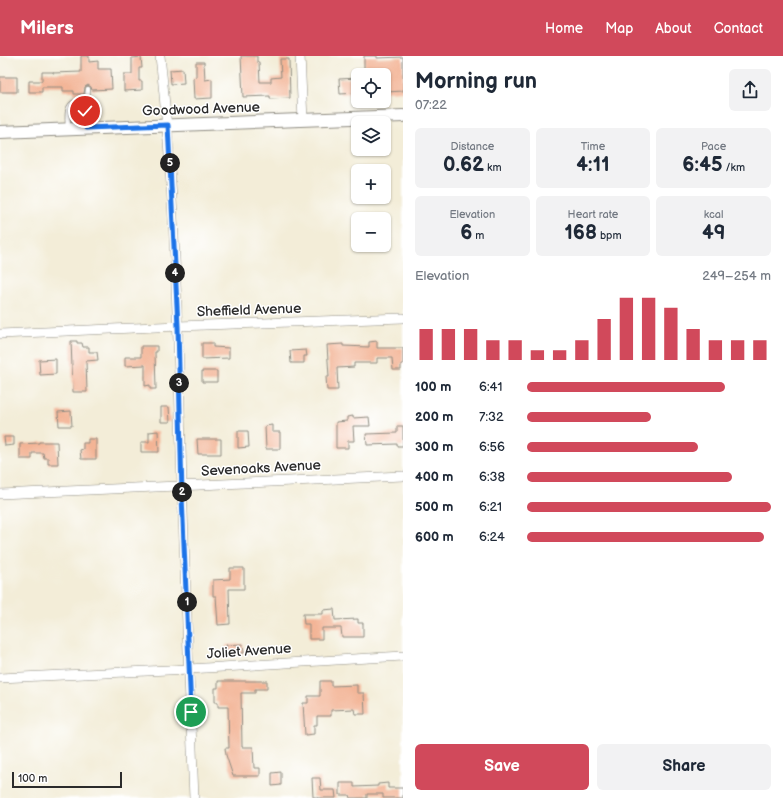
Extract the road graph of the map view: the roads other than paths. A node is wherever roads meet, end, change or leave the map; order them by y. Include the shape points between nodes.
1 (160, 56) edge
2 (300, 56) edge
3 (88, 89) dead end
4 (85, 111) junction
5 (403, 116) edge
6 (303, 120) junction
7 (168, 125) junction
8 (86, 128) junction
9 (68, 129) junction
10 (0, 132) edge
11 (403, 318) edge
12 (178, 326) junction
13 (0, 334) edge
14 (403, 476) edge
15 (182, 486) junction
16 (0, 494) edge
17 (403, 656) edge
18 (189, 669) junction
19 (0, 678) edge
20 (194, 798) edge

1 - 7 street
2 - 6 street
3 - 4 lane
4 - 8 lane
4 - 9 lane via 80,103 75,102 68,107
5 - 6 street, Goodwood Avenue
6 - 7 street, Goodwood Avenue
7 - 8 street, Goodwood Avenue
7 - 12 street
8 - 9 street, Goodwood Avenue
9 - 10 street, Goodwood Avenue
11 - 12 street, Sheffield Avenue
12 - 13 street, Sheffield Avenue
12 - 15 street
14 - 15 street, Sevenoaks Avenue
15 - 16 street, Sevenoaks Avenue
15 - 18 street
17 - 18 street, Joliet Avenue
18 - 19 street, Joliet Avenue
18 - 20 street

